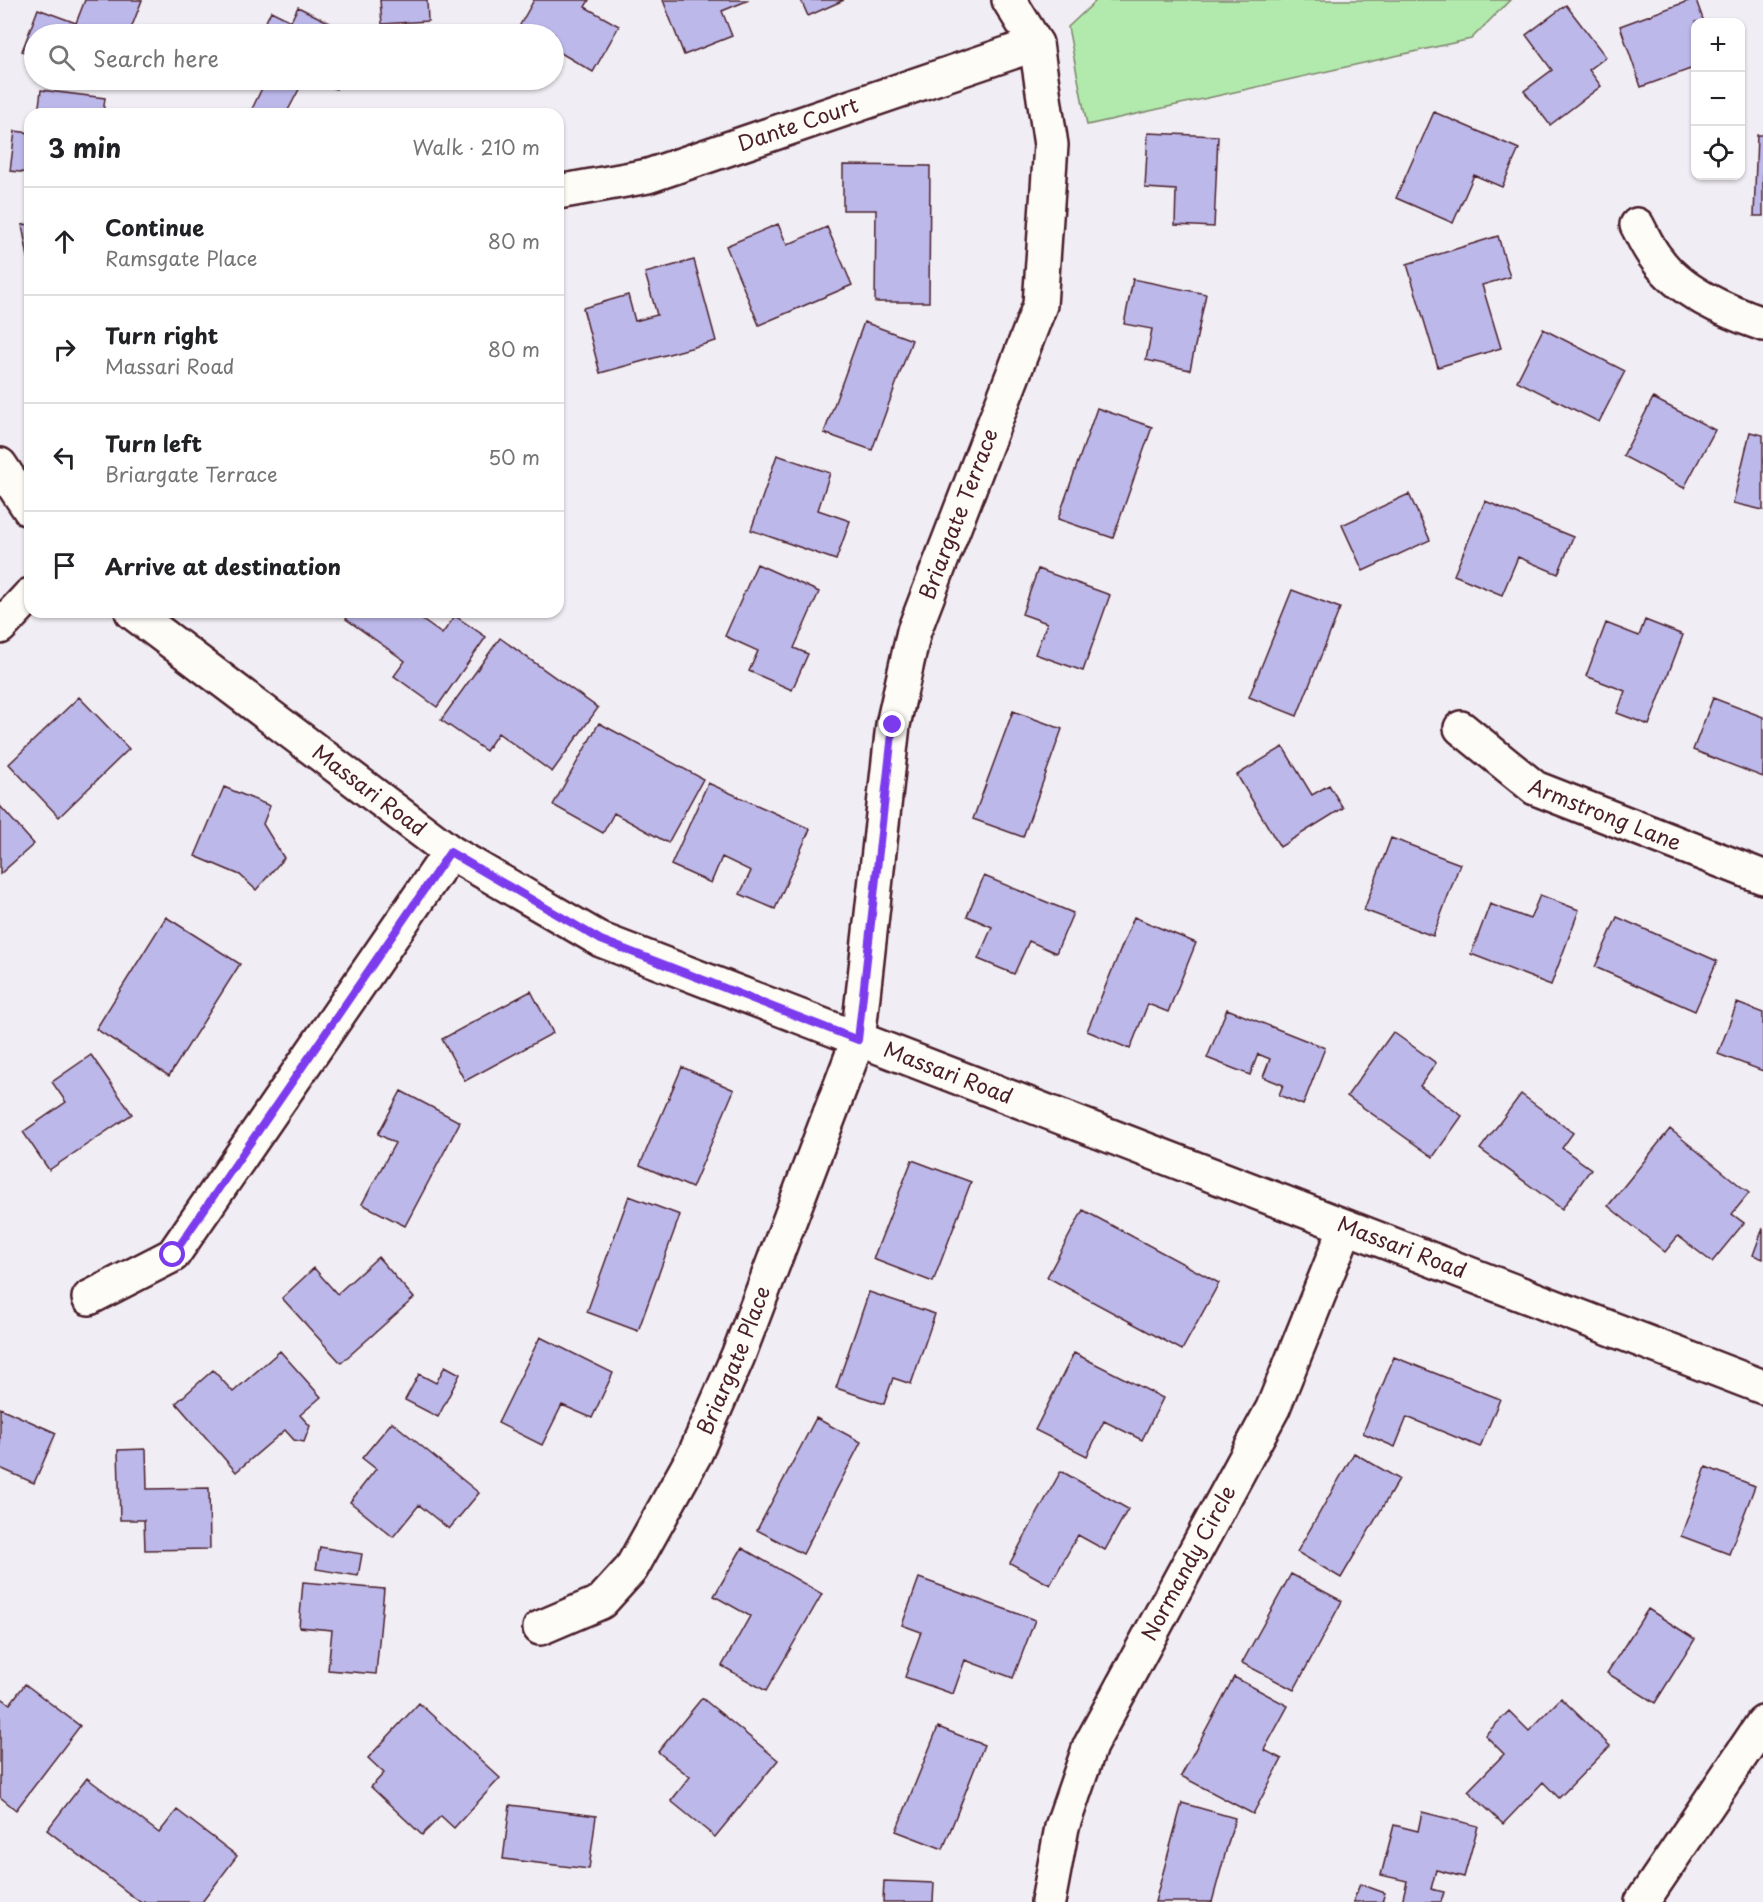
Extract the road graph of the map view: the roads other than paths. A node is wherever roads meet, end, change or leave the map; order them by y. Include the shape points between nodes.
1 (1009, 0) edge
2 (1036, 44) junction
3 (564, 191) edge
4 (1637, 225) dead end
5 (1763, 324) edge
6 (0, 465) edge
7 (24, 501) edge
8 (24, 601) edge
9 (140, 618) edge
10 (0, 627) edge
11 (1461, 728) dead end
12 (450, 852) junction
13 (1763, 877) edge
14 (858, 1040) junction
15 (1346, 1227) junction
16 (89, 1298) dead end
17 (1763, 1387) edge
18 (540, 1628) dead end
19 (1763, 1723) edge
20 (1048, 1902) edge
21 (1642, 1902) edge

1 - 2 street, Briargate Terrace
2 - 3 street, Dante Court via 648,176
2 - 14 street, Briargate Terrace via 1051,146 1040,305 914,631 893,725
4 - 5 street via 1656,259 1686,288
6 - 7 street
8 - 10 street
9 - 12 street, Massari Road
11 - 13 street, Armstrong Lane via 1536,788
12 - 14 street, Massari Road via 601,940
12 - 16 street via 173,1255
14 - 15 street, Massari Road
14 - 18 street, Briargate Place via 738,1356 695,1454 631,1569 601,1602
15 - 17 street, Massari Road
15 - 20 street, Normandy Circle via 1273,1408 1090,1746 1062,1827
19 - 21 street

